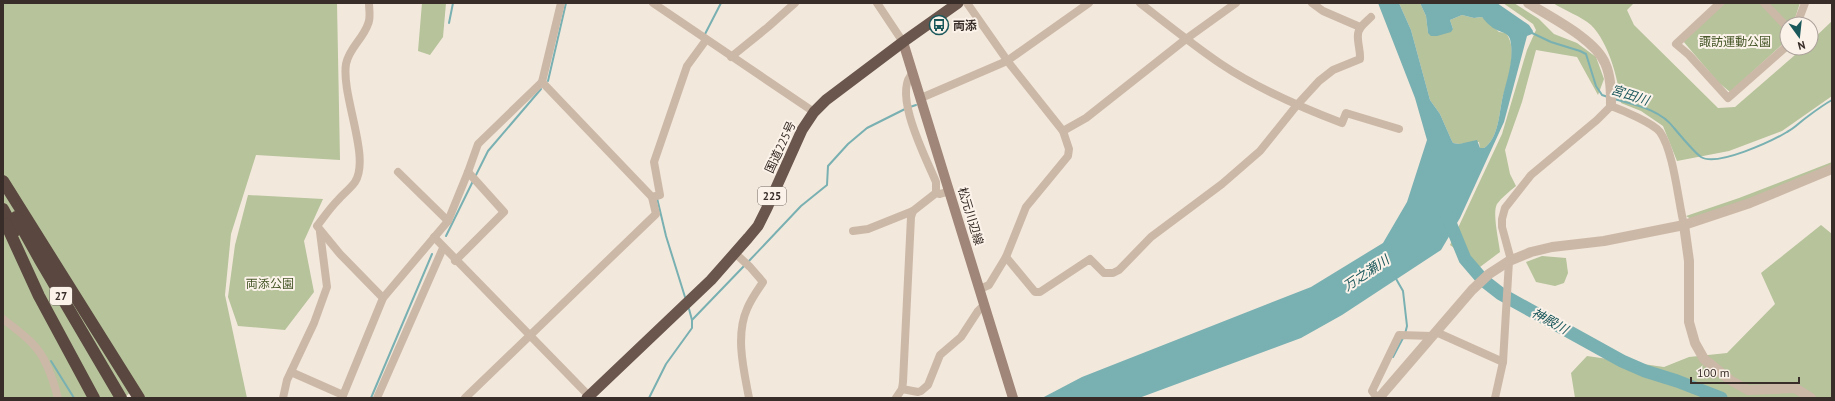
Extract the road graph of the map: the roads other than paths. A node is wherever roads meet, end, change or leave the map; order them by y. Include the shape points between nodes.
1 (369, 3) edge
2 (561, 3) edge
3 (653, 3) edge
4 (795, 3) edge
5 (877, 3) edge
6 (958, 3) edge
7 (967, 3) edge
8 (1089, 3) edge
9 (1140, 3) edge
10 (1236, 3) edge
11 (1312, 3) edge
12 (1528, 3) edge
13 (1720, 3) edge
14 (1764, 3) edge
15 (1805, 3) edge
16 (1800, 16) edge
17 (1371, 17) dead end
18 (1779, 19) edge
19 (1360, 27) junction
20 (1186, 38) junction
21 (704, 39) junction
22 (903, 42) junction
23 (1779, 53) edge
24 (731, 56) junction
25 (1008, 62) junction
26 (913, 73) junction
27 (542, 82) junction
28 (921, 98) junction
29 (1611, 104) junction
30 (1297, 105) junction
31 (814, 112) junction
32 (1399, 129) dead end
33 (1063, 131) junction
34 (1832, 169) edge
35 (398, 172) dead end
36 (472, 176) junction
37 (3, 181) edge
38 (950, 192) junction
39 (3, 193) edge
40 (936, 193) junction
41 (655, 196) junction
42 (3, 209) edge
43 (913, 211) junction
44 (3, 218) edge
45 (448, 221) junction
46 (1684, 225) junction
47 (852, 231) dead end
48 (320, 232) junction
49 (434, 238) junction
50 (443, 248) junction
51 (736, 254) junction
52 (1006, 257) junction
53 (1510, 260) junction
54 (455, 261) junction
55 (980, 289) junction
56 (383, 298) junction
57 (984, 305) junction
58 (3, 319) edge
59 (1434, 334) junction
60 (528, 336) junction
61 (1502, 362) junction
62 (291, 372) junction
63 (902, 389) junction
64 (1378, 396) edge
65 (343, 397) edge
66 (589, 397) edge
67 (58, 398) edge
68 (94, 398) edge
69 (113, 398) edge
70 (121, 398) edge
71 (139, 398) edge
72 (283, 398) edge
73 (377, 398) edge
74 (465, 398) edge
75 (749, 398) edge
76 (896, 398) edge
77 (1013, 398) edge
78 (1495, 398) edge
79 (1811, 398) edge

1 - 48 street via 368,25 351,50 346,64 346,81 358,142 358,174 355,182 317,226
2 - 27 street
3 - 21 street
4 - 24 street
5 - 22 street
6 - 22 highway, 国道225号 / 225
7 - 25 street
8 - 25 street
9 - 20 street
10 - 20 street
11 - 19 street via 1323,11
12 - 29 street via 1599,52 1606,65
13 - 23 street via 1676,44 1728,98
14 - 18 street
15 - 16 street
17 - 19 street
19 - 30 street via 1360,59 1333,70
20 - 30 street via 1222,65
20 - 33 street via 1086,118
21 - 24 street
21 - 41 street via 687,66 654,162 660,195
22 - 26 main road, 松元川辺線
22 - 31 highway, 国道225号 / 225 via 826,100
24 - 31 street
25 - 28 street
25 - 33 street
26 - 28 main road, 松元川辺線
26 - 40 street via 907,85 908,111 936,182
27 - 36 street via 478,144
27 - 41 street
28 - 38 main road, 松元川辺線
29 - 46 street via 1659,131 1670,160
29 - 53 street via 1597,120 1531,175 1505,208 1502,227
30 - 32 street via 1342,123 1346,113
30 - 52 street via 1247,164 1151,237 1119,270 1104,273 1090,259 1040,292 1035,292
31 - 51 highway, 国道225号 / 225 via 802,130 758,226
33 - 52 street via 1069,148 1068,156 1026,207
34 - 46 street via 1744,205
35 - 45 street
36 - 45 street
36 - 54 street via 504,212
37 - 71 highway
38 - 40 street
38 - 55 main road, 松元川辺線
39 - 70 highway, 27
40 - 43 street
41 - 60 street via 656,214
42 - 69 highway, 27
43 - 47 street via 868,229
43 - 63 street via 910,225
44 - 68 highway via 39,296
45 - 49 street
46 - 53 street via 1604,241 1552,247
46 - 79 street via 1689,261 1689,322 1695,343 1704,359 1730,380 1748,390 1795,388
48 - 56 street
48 - 62 street via 327,287 314,323
49 - 50 street
49 - 56 street
50 - 54 street
50 - 73 street
51 - 66 highway, 国道225号 / 225
51 - 75 street via 763,282 746,310 742,338
52 - 55 street via 989,285
53 - 59 street via 1489,274 1472,290
53 - 61 street
54 - 60 street
55 - 57 main road, 松元川辺線
56 - 65 street
57 - 63 street via 961,337 940,355 925,389 918,392
57 - 77 main road, 松元川辺線
58 - 67 street via 29,340 42,355
59 - 61 street
59 - 64 street
59 - 64 street via 1399,335 1372,391
60 - 66 street
60 - 74 street
61 - 78 street
62 - 65 street
62 - 72 street
63 - 76 street

